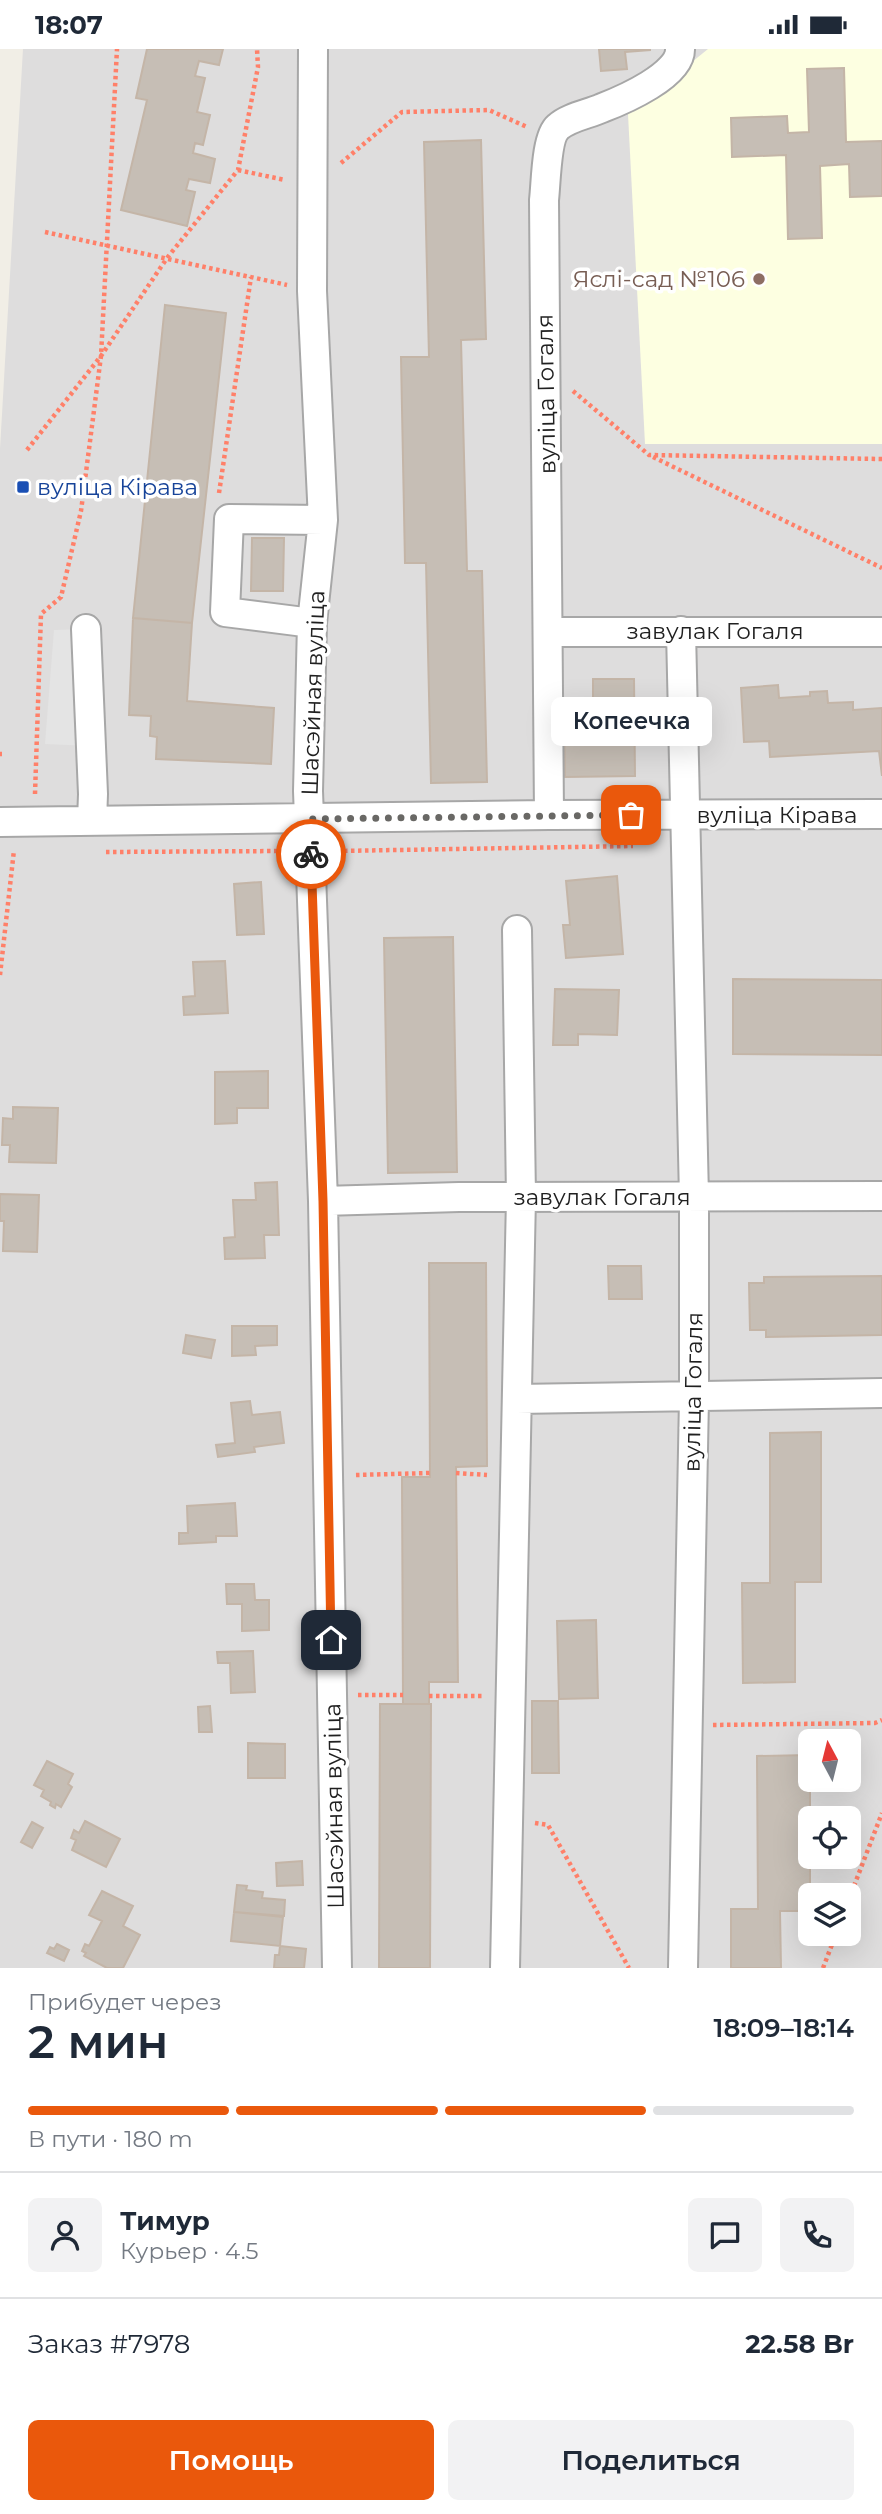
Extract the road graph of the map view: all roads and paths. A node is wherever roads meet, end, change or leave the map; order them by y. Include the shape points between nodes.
1 (117, 49) edge
2 (257, 49) edge
3 (313, 49) edge
4 (680, 49) edge
5 (551, 138) junction
6 (238, 170) junction
7 (312, 186) junction
8 (45, 232) dead end
9 (107, 246) junction
10 (167, 258) junction
11 (251, 277) junction
12 (312, 291) junction
13 (101, 356) junction
14 (546, 368) junction
15 (27, 450) dead end
16 (649, 455) junction
17 (882, 459) edge
18 (229, 519) junction
19 (323, 520) junction
20 (882, 568) edge
21 (312, 623) junction
22 (86, 629) dead end
23 (681, 631) junction
24 (549, 632) junction
25 (882, 632) edge
26 (882, 814) edge
27 (549, 815) junction
28 (686, 816) junction
29 (310, 819) junction
30 (92, 821) junction
31 (9, 822) edge
32 (686, 845) junction
33 (311, 851) junction
34 (0, 852) edge
35 (14, 852) junction
36 (27, 852) dead end
37 (95, 852) dead end
38 (517, 930) dead end
39 (0, 975) edge
40 (882, 1196) edge
41 (521, 1197) junction
42 (694, 1197) junction
43 (323, 1201) junction
44 (882, 1393) edge
45 (694, 1398) junction
46 (517, 1399) junction
47 (430, 1473) dead end
48 (327, 1475) junction
49 (332, 1695) junction
50 (403, 1695) dead end
51 (429, 1696) dead end
52 (511, 1696) junction
53 (882, 1720) edge
54 (688, 1725) junction
55 (882, 1813) edge
56 (508, 1819) junction
57 (855, 1883) edge
58 (831, 1946) edge
59 (337, 1968) edge
60 (505, 1968) edge
61 (629, 1968) edge
62 (683, 1968) edge
63 (822, 1968) edge

1 - 9 path
2 - 6 path via 258,67
3 - 7 street, Шасэйная вуліца
4 - 5 street via 673,67 654,82 557,127
5 - 7 path via 489,110 402,112
5 - 14 street, вуліца Гогаля via 544,200
6 - 7 path
6 - 10 path
7 - 12 street, Шасэйная вуліца
8 - 9 path
9 - 10 path
9 - 13 path
10 - 11 path
10 - 13 path
11 - 12 path
11 - 18 path via 219,498
12 - 19 street, Шасэйная вуліца
13 - 15 path
13 - 31 path via 81,510 61,597 41,614 34,794
14 - 16 path
14 - 24 street, вуліца Гогаля
16 - 17 path
16 - 20 path
18 - 19 street
18 - 21 street via 225,612
19 - 21 street, Шасэйная вуліца
21 - 29 street, Шасэйная вуліца
22 - 30 street
23 - 24 street, завулак Гогаля
23 - 25 street, завулак Гогаля
23 - 28 street, вуліца Гогаля
24 - 27 street, вуліца Гогаля
26 - 28 street, вуліца Кірава
27 - 28 street, вуліца Кірава
27 - 29 street, вуліца Кірава
28 - 32 street, вуліца Гогаля
29 - 30 street, вуліца Кірава
29 - 33 street, Шасэйная вуліца
30 - 31 street, вуліца Кірава
31 - 35 path
32 - 33 path
32 - 42 street, вуліца Гогаля
33 - 37 path
33 - 43 street, Шасэйная вуліца
34 - 35 path
35 - 36 path
35 - 39 path
38 - 41 street
40 - 42 street, завулак Гогаля
41 - 42 street, завулак Гогаля
41 - 43 street, завулак Гогаля
41 - 46 street
42 - 45 street, вуліца Гогаля
43 - 48 street, Шасэйная вуліца
44 - 45 street
45 - 46 street
45 - 54 street, вуліца Гогаля
46 - 52 street
47 - 48 path
48 - 49 street, Шасэйная вуліца
49 - 50 path
49 - 59 street, Шасэйная вуліца
51 - 52 path
52 - 56 street
53 - 54 path
54 - 62 street, вуліца Гогаля
55 - 57 path
56 - 60 street
56 - 61 path via 548,1825
58 - 63 path

